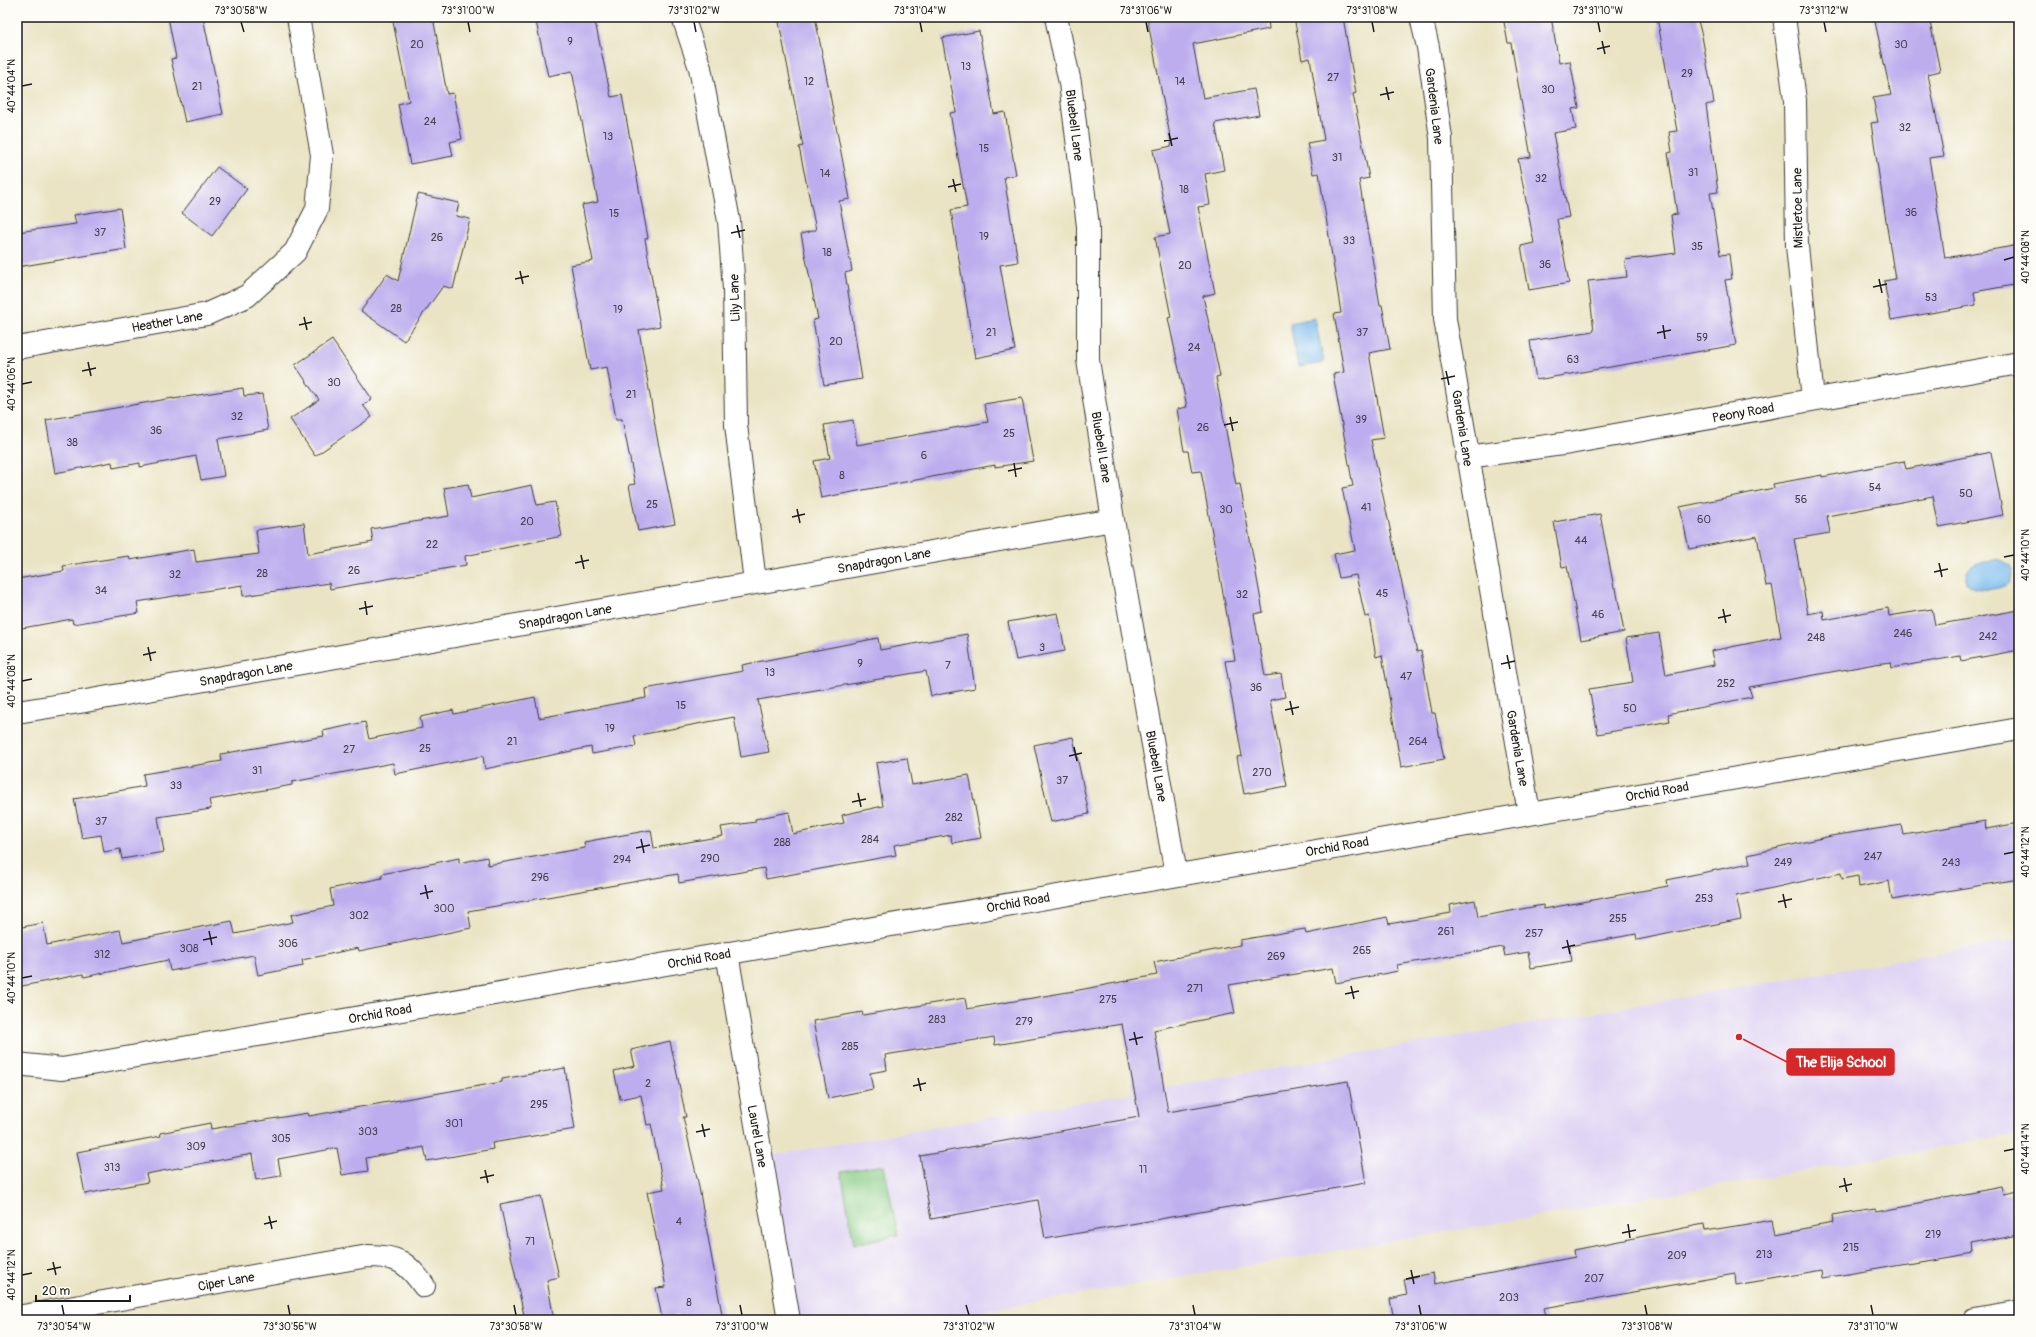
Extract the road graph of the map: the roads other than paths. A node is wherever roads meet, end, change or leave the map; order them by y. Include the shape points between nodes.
1 (298, 17) edge
2 (683, 17) edge
3 (1056, 17) edge
4 (1421, 17) edge
5 (1784, 17) edge
6 (17, 348) edge
7 (2019, 363) edge
8 (1813, 399) junction
9 (1467, 457) junction
10 (1113, 520) junction
11 (755, 582) junction
12 (17, 712) edge
13 (2019, 729) edge
14 (1529, 813) junction
15 (1176, 874) junction
16 (727, 953) junction
17 (17, 1064) edge
18 (424, 1286) dead end
19 (2019, 1312) edge
20 (17, 1317) edge
21 (789, 1320) edge
22 (1975, 1320) edge

1 - 6 street, Heather Lane via 322,155 317,209 295,252 247,296 207,314
2 - 11 street, Lily Lane via 700,68 729,220 734,290 736,425
3 - 10 street, Bluebell Lane via 1070,83 1088,226 1088,360
4 - 9 street, Gardenia Lane via 1428,47 1441,138 1445,319
5 - 8 street, Mistletoe Lane via 1795,100 1797,246
7 - 8 street, Peony Road
8 - 9 street, Peony Road via 1570,443
9 - 14 street, Gardenia Lane
10 - 11 street, Snapdragon Lane
10 - 15 street, Bluebell Lane
11 - 12 street, Snapdragon Lane
13 - 14 street, Orchid Road
14 - 15 street, Orchid Road
15 - 16 street, Orchid Road
16 - 17 street, Orchid Road via 62,1068
16 - 21 street, Laurel Lane
18 - 20 street, Ciper Lane via 415,1273 396,1258 368,1256
19 - 22 street

